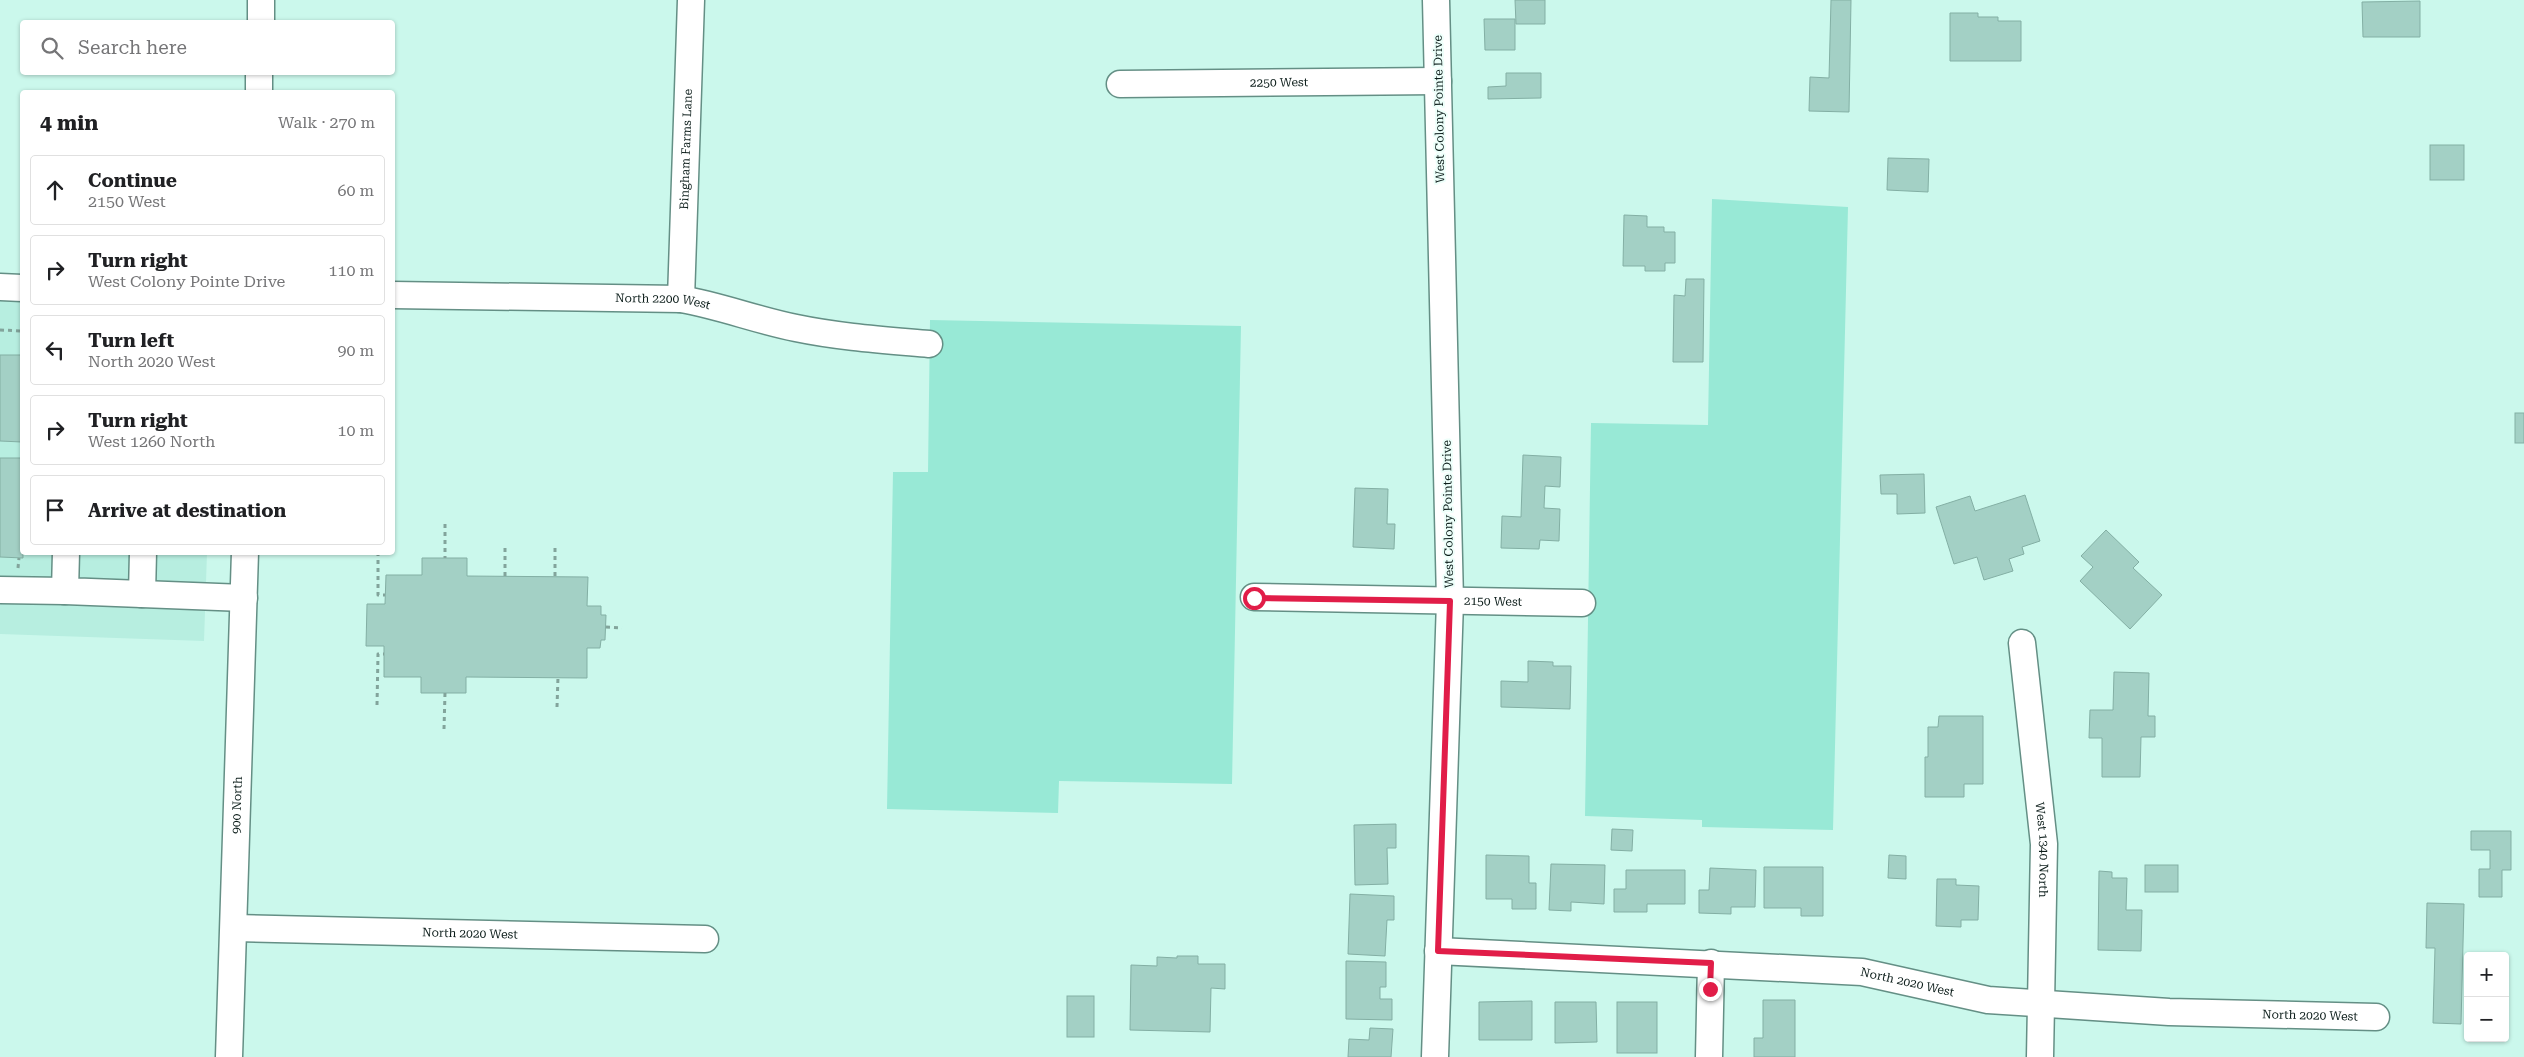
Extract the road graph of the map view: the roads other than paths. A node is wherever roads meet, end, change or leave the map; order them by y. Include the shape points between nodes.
1 (261, 0) edge
2 (691, 0) edge
3 (1436, 0) edge
4 (261, 20) edge
5 (259, 75) edge
6 (1438, 81) junction
7 (1120, 84) dead end
8 (259, 90) edge
9 (0, 288) edge
10 (20, 288) edge
11 (395, 295) edge
12 (681, 299) junction
13 (929, 344) dead end
14 (66, 555) edge
15 (143, 555) edge
16 (245, 555) edge
17 (0, 590) edge
18 (65, 592) junction
19 (142, 594) junction
20 (244, 598) junction
21 (1254, 598) dead end
22 (1450, 601) junction
23 (1582, 603) dead end
24 (2022, 643) dead end
25 (235, 928) junction
26 (705, 939) dead end
27 (1438, 951) junction
28 (1711, 963) junction
29 (2041, 1003) junction
30 (2376, 1017) dead end
31 (229, 1057) edge
32 (1435, 1057) edge
33 (1709, 1057) edge
34 (2040, 1057) edge

1 - 4 street
2 - 12 street, Bingham Farms Lane
3 - 6 street, West Colony Pointe Drive
5 - 8 street
6 - 7 street, 2250 West
6 - 22 street, West Colony Pointe Drive
9 - 10 street
11 - 12 street, North 2200 West
12 - 13 street, North 2200 West via 720,306 796,328
14 - 18 street
15 - 19 street
16 - 20 street, 900 North
17 - 18 street
18 - 19 street
19 - 20 street
20 - 25 street, 900 North
21 - 22 street, 2150 West
22 - 23 street, 2150 West
22 - 27 street, West Colony Pointe Drive
24 - 29 street, West 1340 North via 2044,844
25 - 26 street, North 2020 West
25 - 31 street, 900 North
27 - 28 street, North 2020 West
27 - 32 street, West Colony Pointe Drive
28 - 29 street, North 2020 West via 1862,972 1988,1000
28 - 33 street
29 - 30 street, North 2020 West via 2169,1012
29 - 34 street, West 1340 North

